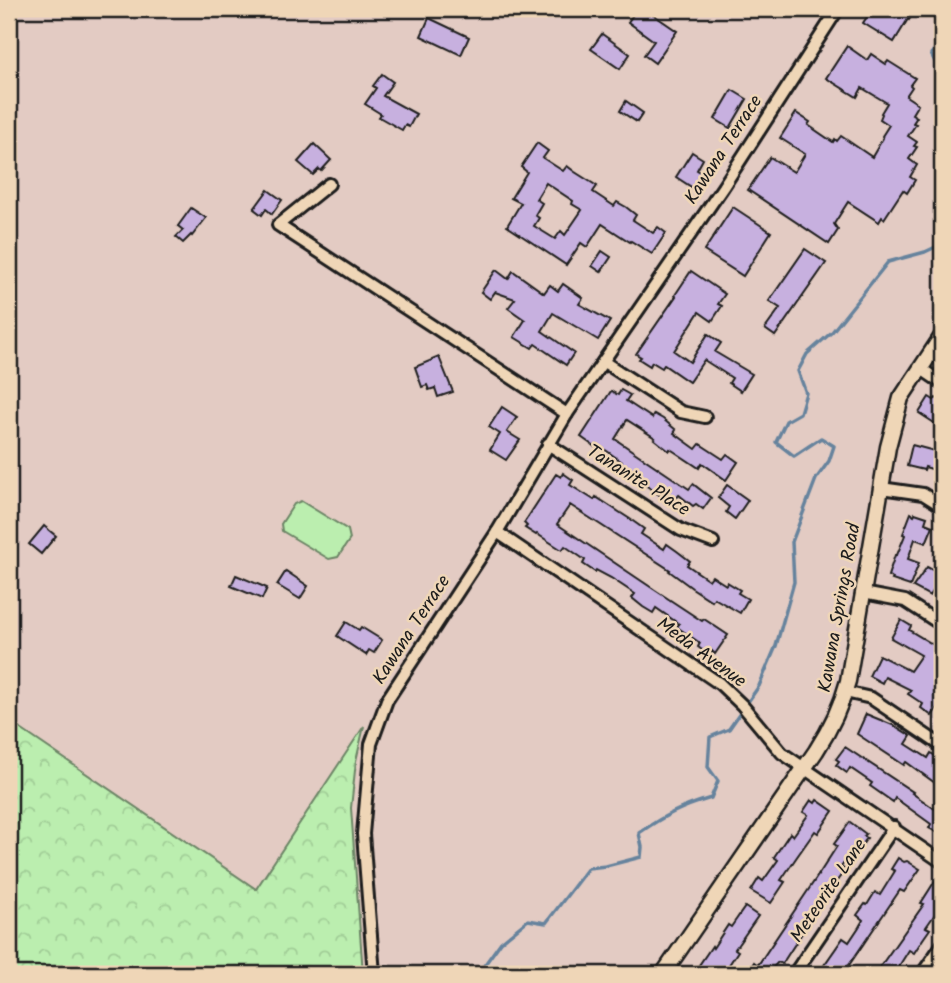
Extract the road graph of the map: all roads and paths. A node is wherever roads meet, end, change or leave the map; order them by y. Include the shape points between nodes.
1 (838, 9) edge
2 (329, 184) dead end
3 (942, 335) edge
4 (604, 362) junction
5 (920, 368) junction
6 (942, 383) edge
7 (567, 414) junction
8 (705, 417) dead end
9 (548, 444) junction
10 (881, 488) junction
11 (942, 506) edge
12 (497, 532) junction
13 (713, 542) dead end
14 (863, 593) junction
15 (942, 625) edge
16 (845, 692) junction
17 (942, 746) edge
18 (804, 768) junction
19 (894, 827) junction
20 (942, 862) edge
21 (942, 945) edge
22 (374, 974) edge
23 (663, 974) edge
24 (794, 974) edge
25 (922, 974) edge

1 - 4 street, Kawana Terrace
2 - 7 street via 278,225
3 - 5 street, Kawana Springs Road
4 - 7 street, Kawana Terrace
4 - 8 street via 681,412
5 - 6 street
5 - 10 street, Kawana Springs Road via 901,398
7 - 9 street, Kawana Terrace
9 - 12 street, Kawana Terrace
9 - 13 street, Tananite Place via 681,530
10 - 11 street via 923,494
10 - 14 street, Kawana Springs Road
12 - 18 street, Meda Avenue via 730,693 782,752
12 - 22 street, Kawana Terrace via 387,700 371,744 363,834
14 - 15 street via 905,600
14 - 16 street, Kawana Springs Road
16 - 17 street via 871,698
16 - 18 street, Kawana Springs Road via 831,728
18 - 19 street, Meda Avenue
18 - 23 street, Kawana Springs Road
19 - 20 street, Meda Avenue
19 - 24 street, Meteorite Lane
21 - 25 street

